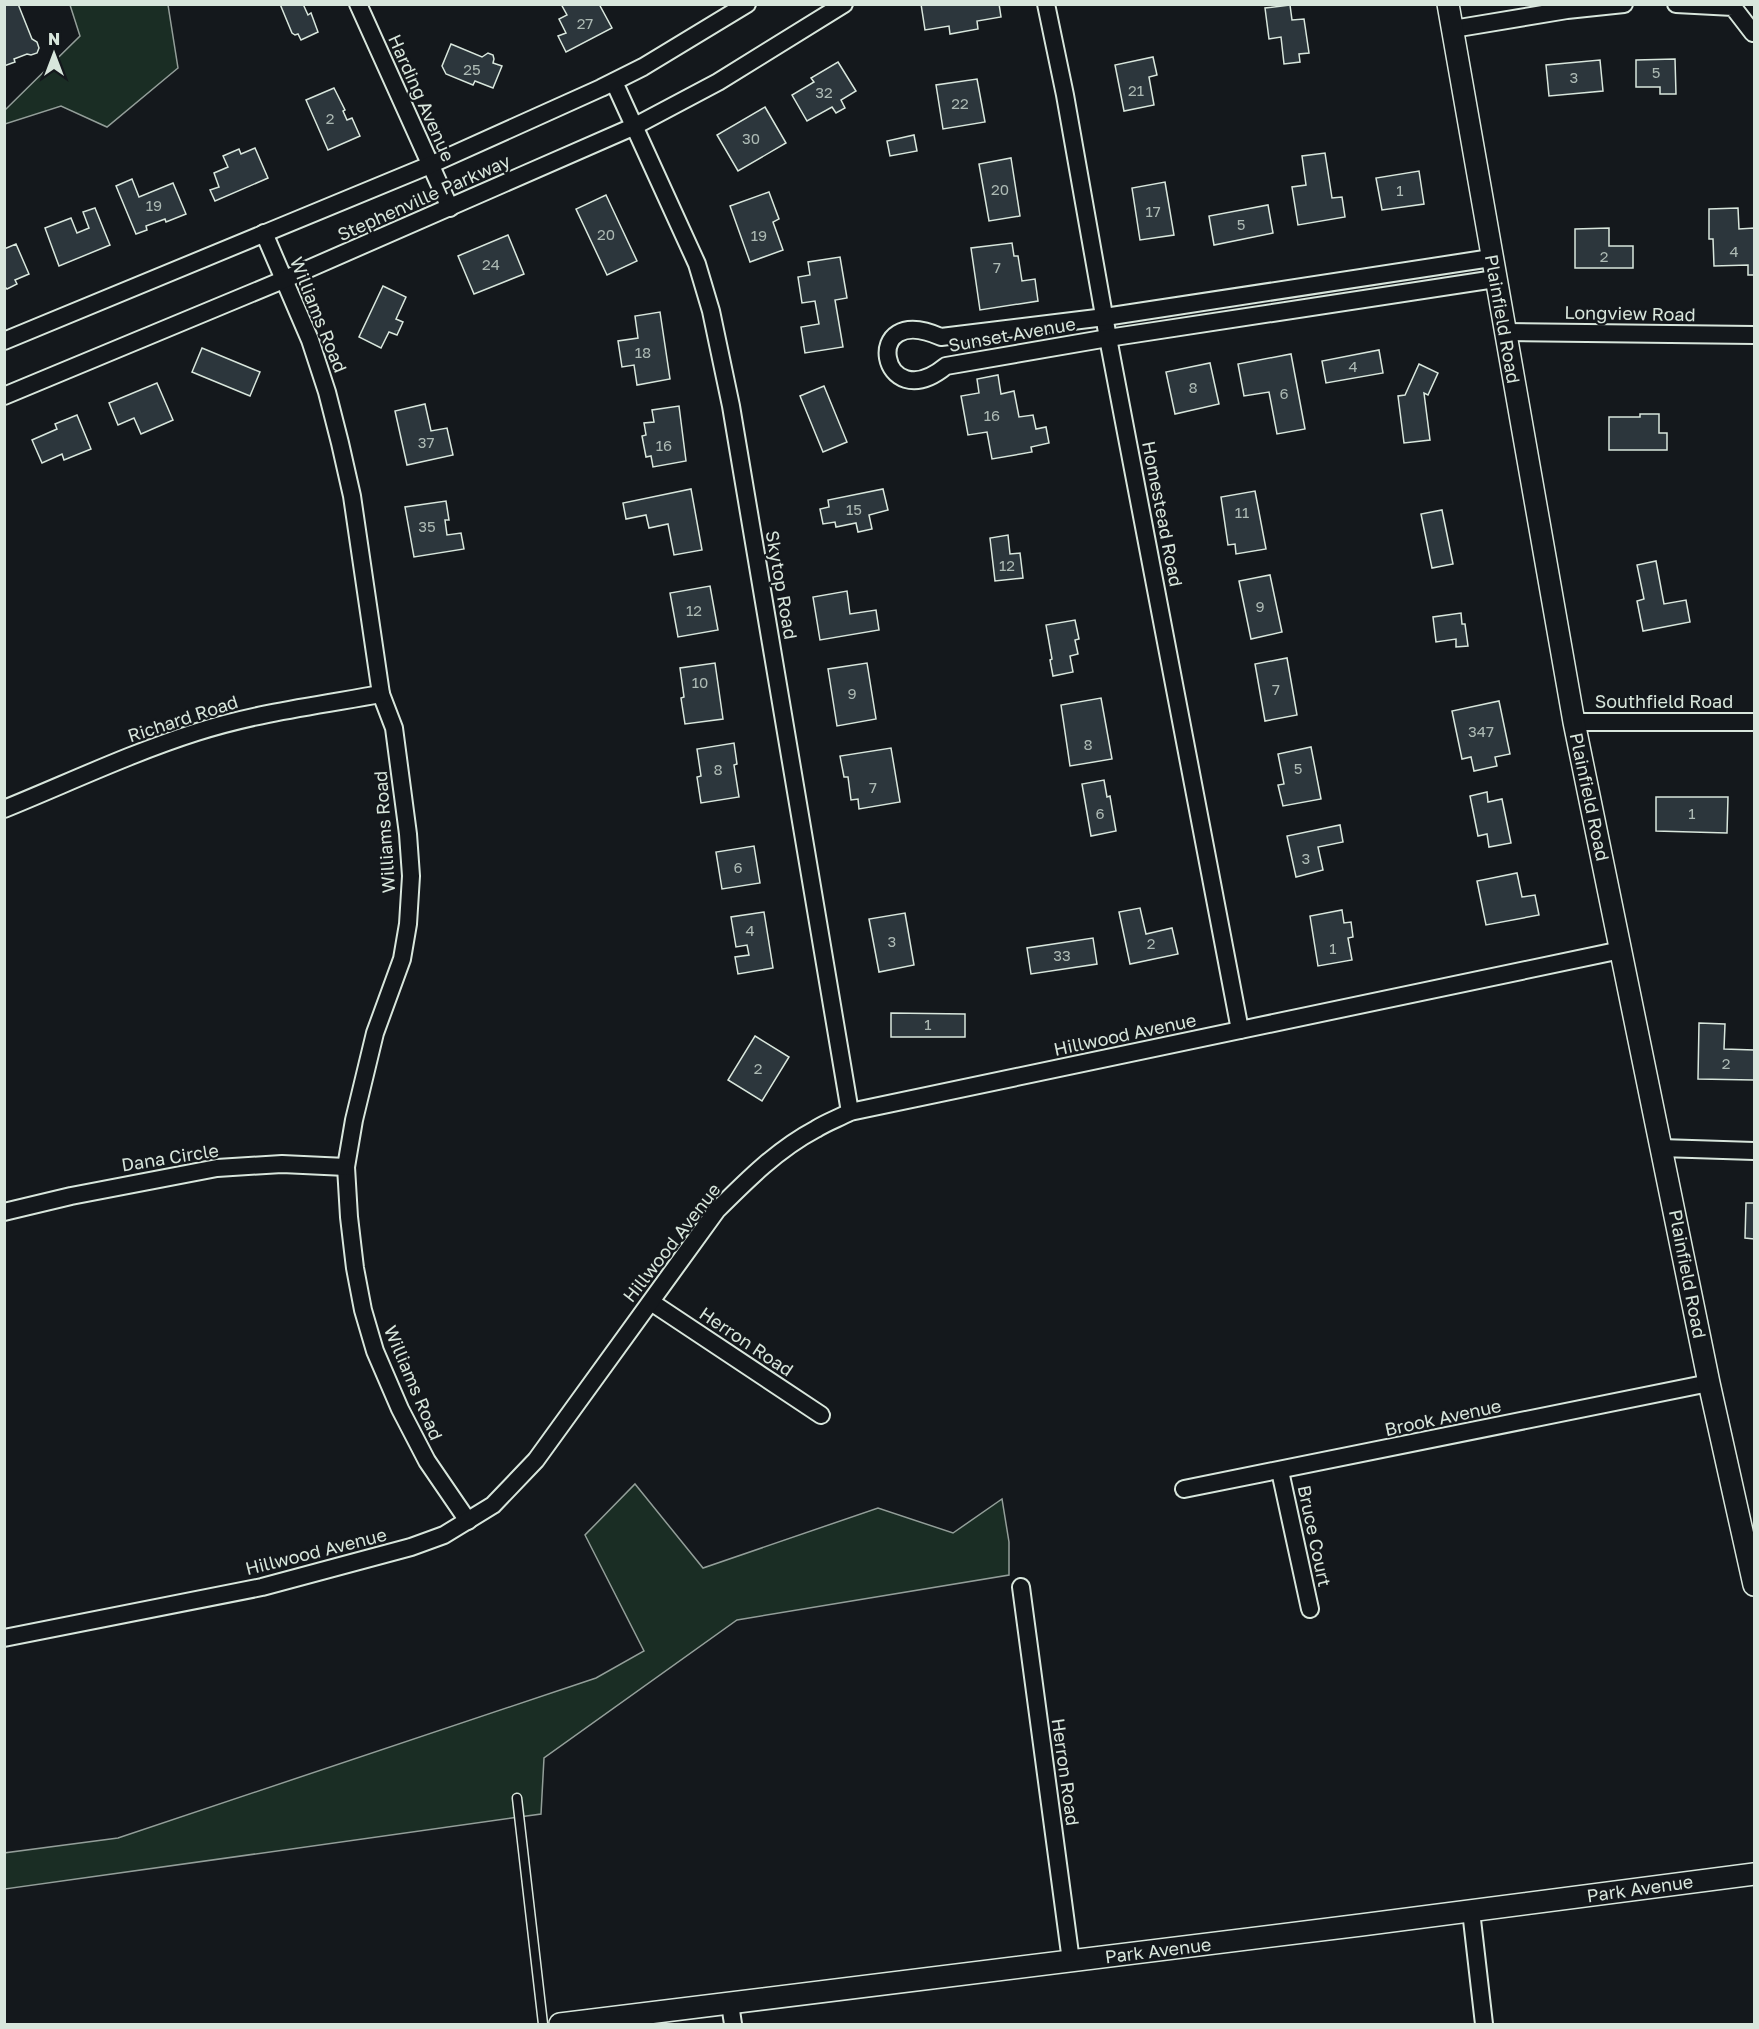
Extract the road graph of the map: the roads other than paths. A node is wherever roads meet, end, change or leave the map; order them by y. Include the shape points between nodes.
1 (358, 4) edge
2 (747, 4) edge
3 (844, 4) edge
4 (1046, 4) edge
5 (1448, 4) edge
6 (1624, 4) edge
7 (1676, 4) edge
8 (1453, 29) junction
9 (1753, 33) edge
10 (614, 82) junction
11 (635, 126) junction
12 (430, 165) junction
13 (450, 208) junction
14 (264, 233) junction
15 (1491, 258) junction
16 (1495, 279) junction
17 (283, 280) junction
18 (1105, 317) junction
19 (1504, 332) junction
20 (1755, 335) edge
21 (1108, 338) junction
22 (4, 341) edge
23 (4, 396) edge
24 (381, 694) junction
25 (1574, 722) junction
26 (1755, 722) edge
27 (4, 809) edge
28 (1621, 950) junction
29 (1240, 1030) junction
30 (850, 1113) junction
31 (1662, 1148) junction
32 (1755, 1151) edge
33 (346, 1167) junction
34 (4, 1212) edge
35 (651, 1302) junction
36 (1708, 1383) junction
37 (821, 1415) dead end
38 (1280, 1471) junction
39 (1184, 1489) dead end
40 (468, 1521) junction
41 (1755, 1586) edge
42 (1021, 1587) dead end
43 (1310, 1609) dead end
44 (4, 1638) edge
45 (517, 1798) dead end
46 (1755, 1874) edge
47 (1471, 1911) junction
48 (1071, 1962) junction
49 (732, 2014) edge
50 (543, 2025) edge
51 (561, 2025) edge
52 (1484, 2025) edge

1 - 12 street, Harding Avenue
2 - 10 street, Stephenville Parkway
3 - 11 street, Stephenville Parkway via 718,82
4 - 18 street, Homestead Road
5 - 8 street, Plainfield Road
6 - 8 street
7 - 9 street via 1733,7
8 - 15 street, Plainfield Road
10 - 11 street, Skytop Road
10 - 12 street, Stephenville Parkway
11 - 13 street, Stephenville Parkway
11 - 30 street, Skytop Road via 697,264 711,311 731,406
12 - 13 street, Harding Avenue
12 - 14 street, Stephenville Parkway
13 - 17 street, Stephenville Parkway
14 - 17 street, Williams Road
14 - 22 street, Stephenville Parkway
15 - 16 street, Plainfield Road
15 - 18 street, Sunset Avenue
16 - 19 street, Plainfield Road
16 - 21 street, Sunset Avenue
17 - 23 street, Stephenville Parkway
17 - 24 street, Williams Road via 310,340 340,443 352,496
18 - 21 street, Homestead Road
18 - 21 street, Sunset Avenue via 941,337 909,330 894,337 886,357 894,373 920,380 946,366
19 - 20 street, Longview Road
19 - 25 street, Plainfield Road
21 - 29 street, Homestead Road
24 - 27 street, Richard Road via 278,712 197,732
24 - 33 street, Williams Road via 394,728 406,814 411,876 408,924 402,959 372,1044
25 - 26 street, Southfield Road
25 - 28 street, Plainfield Road
28 - 29 street, Hillwood Avenue
28 - 31 street, Plainfield Road
29 - 30 street, Hillwood Avenue
30 - 35 street, Hillwood Avenue via 791,1144 747,1180 717,1210
31 - 32 street
31 - 36 street, Plainfield Road
33 - 34 street, Dana Circle via 282,1164 217,1168
33 - 40 street, Williams Road via 355,1268 375,1351 427,1461
35 - 37 street, Herron Road
35 - 40 street, Hillwood Avenue via 536,1460 493,1505
36 - 38 street, Brook Avenue
36 - 41 street, Plainfield Road
38 - 39 street, Brook Avenue
38 - 43 street, Bruce Court
40 - 44 street, Hillwood Avenue via 411,1547 262,1587
42 - 48 street, Herron Road
45 - 50 lane
46 - 47 street, Park Avenue
47 - 48 street, Park Avenue
47 - 52 street
48 - 49 street, Park Avenue
49 - 51 street, Park Avenue

